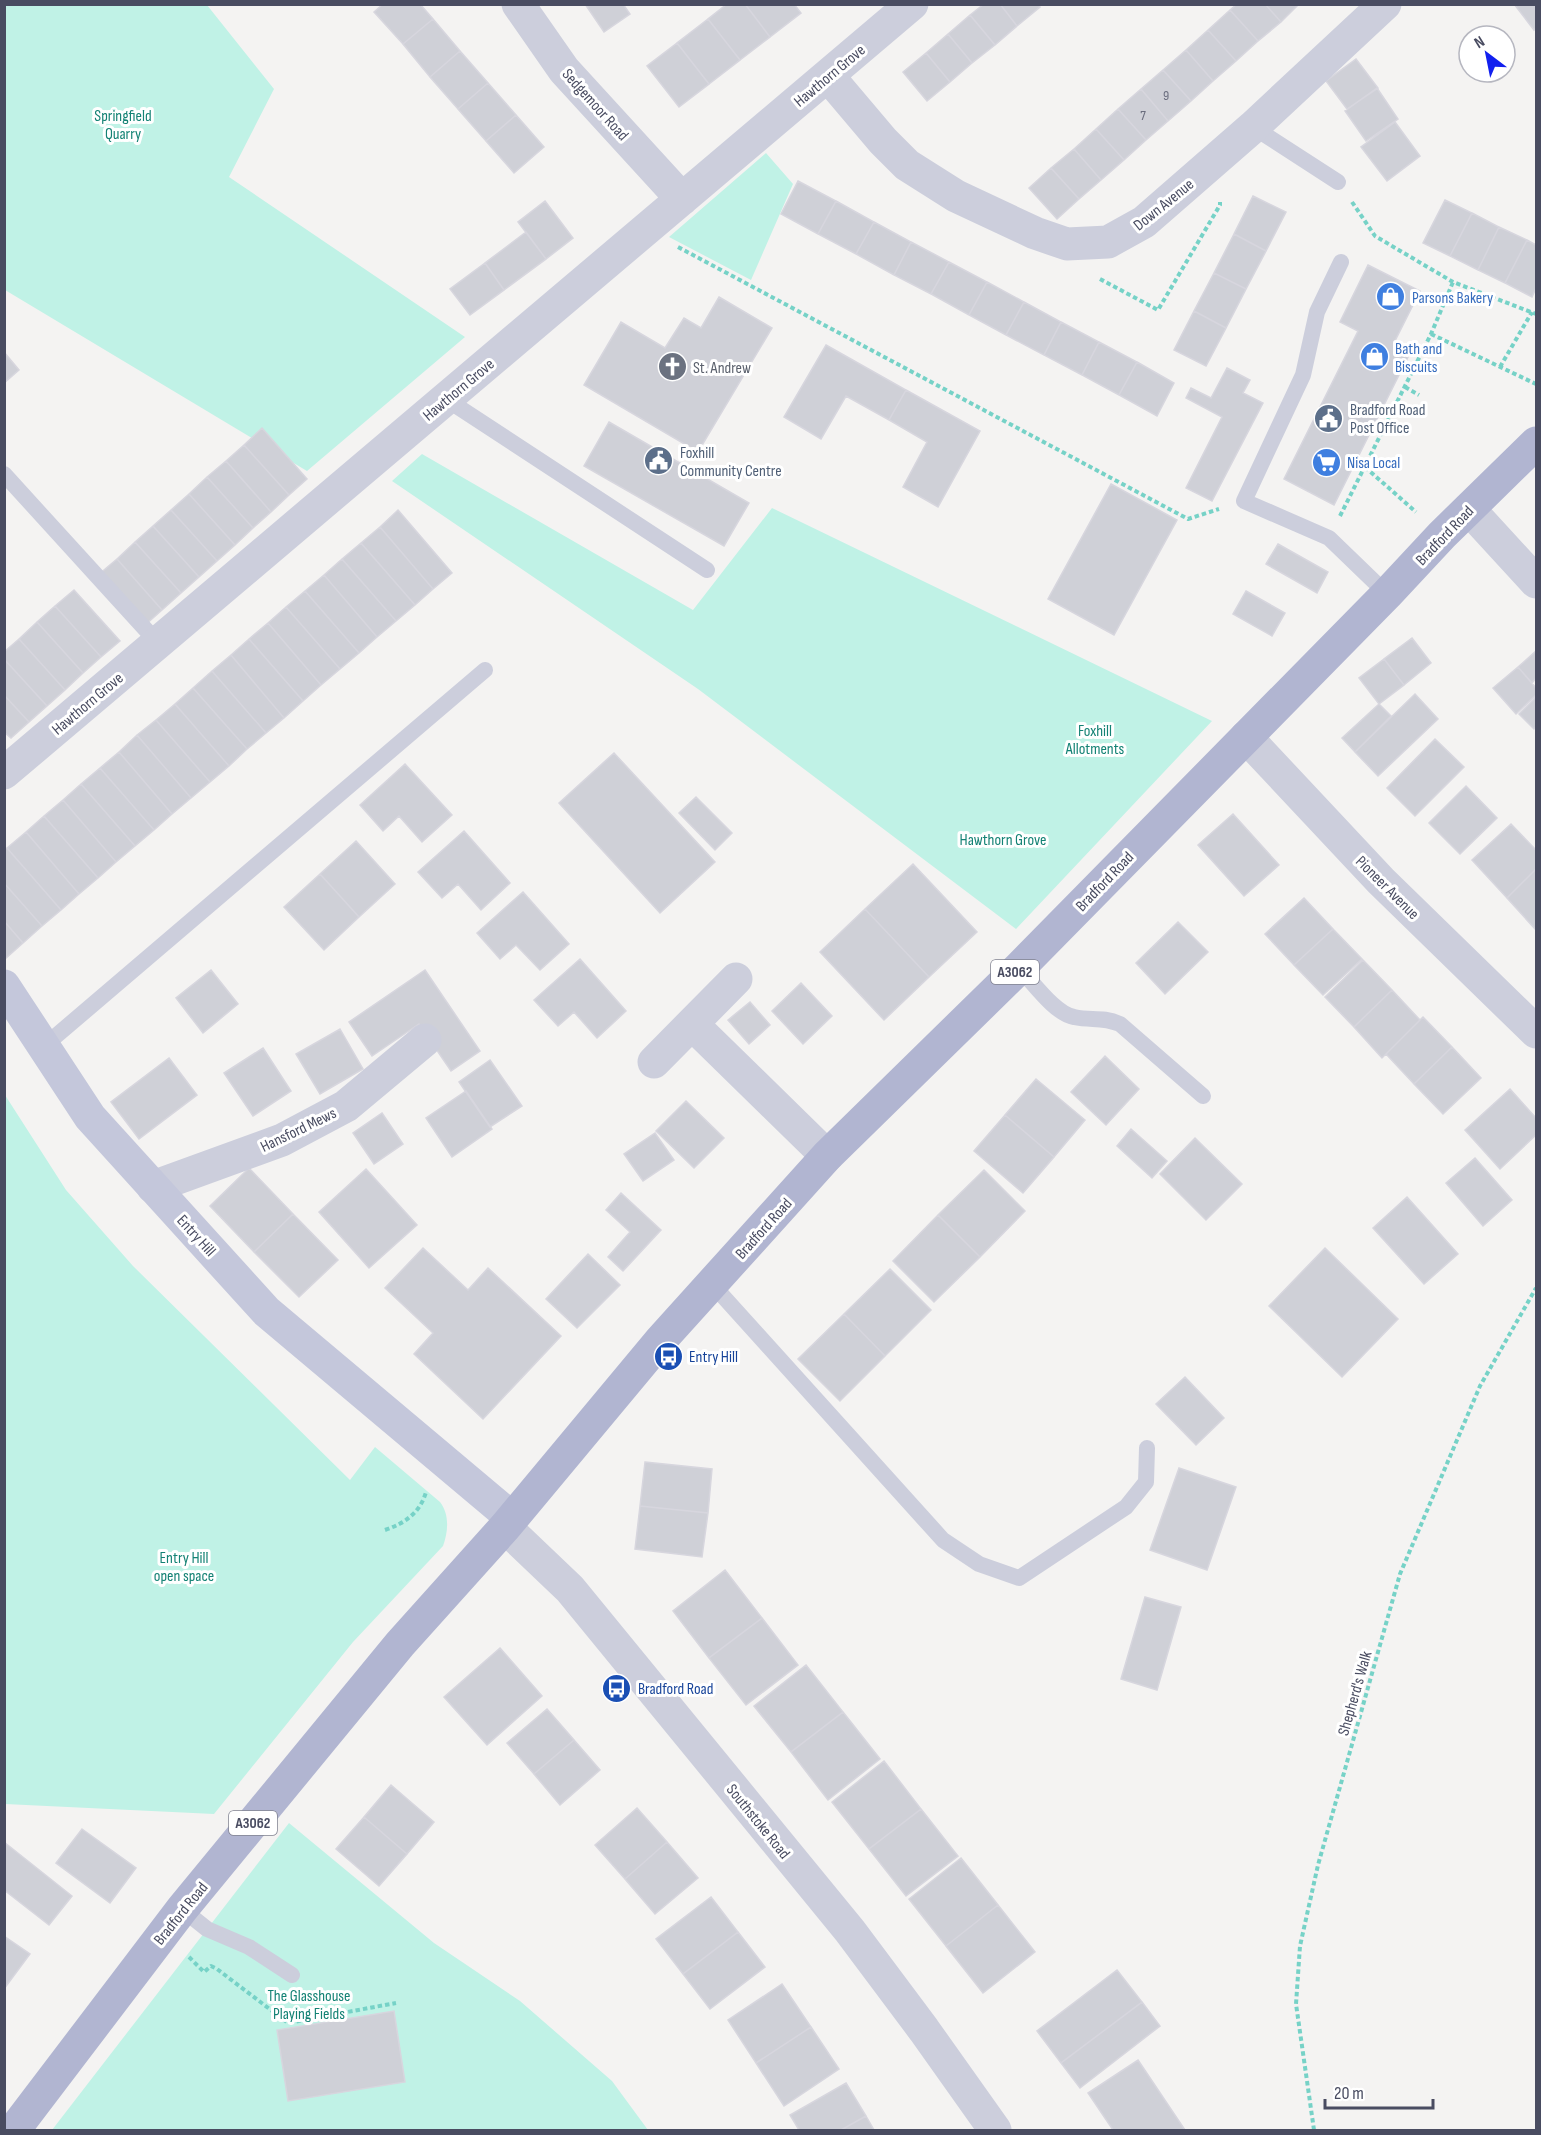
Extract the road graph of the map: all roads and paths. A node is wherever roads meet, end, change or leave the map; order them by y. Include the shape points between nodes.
1 (518, 4) edge
2 (912, 4) edge
3 (1385, 4) edge
4 (828, 76) junction
5 (1252, 127) junction
6 (1338, 182) joint
7 (682, 199) junction
8 (646, 230) junction
9 (1341, 262) dead end
10 (1453, 282) junction
11 (1534, 313) edge
12 (1431, 334) junction
13 (1500, 367) junction
14 (1536, 384) edge
15 (1405, 387) junction
16 (1419, 395) dead end
17 (446, 399) junction
18 (1536, 443) edge
19 (1365, 466) junction
20 (4, 474) edge
21 (1244, 501) junction
22 (1469, 509) junction
23 (1442, 536) junction
24 (1329, 538) junction
25 (707, 570) dead end
26 (1536, 582) edge
27 (1387, 594) junction
28 (158, 643) junction
29 (485, 670) dead end
30 (1246, 736) junction
31 (4, 773) edge
32 (1019, 968) junction
33 (736, 979) dead end
34 (4, 986) edge
35 (692, 1024) junction
36 (1536, 1032) edge
37 (425, 1040) dead end
38 (43, 1047) junction
39 (654, 1062) dead end
40 (1203, 1096) dead end
41 (827, 1156) junction
42 (153, 1187) junction
43 (712, 1284) junction
44 (1536, 1288) edge
45 (1147, 1448) dead end
46 (435, 1453) junction
47 (508, 1522) junction
48 (385, 1530) dead end
49 (182, 1909) junction
50 (187, 1955) dead end
51 (292, 1975) dead end
52 (396, 2003) dead end
53 (14, 2130) edge
54 (995, 2130) edge
55 (1314, 2130) edge

1 - 7 street, Sedgemoor Road via 564,70
2 - 4 street, Hawthorn Grove
3 - 5 street, Down Avenue
4 - 5 street, Down Avenue via 907,165 956,196 1066,244 1108,242 1144,222
4 - 7 street, Hawthorn Grove
5 - 6 lane
6 - 10 path via 1375,236
7 - 8 street, Hawthorn Grove
8 - 17 street, Hawthorn Grove
8 - 21 path via 1188,519
9 - 21 lane via 1317,312 1303,375
10 - 11 path
10 - 12 path
11 - 13 path
12 - 13 path
12 - 15 path
13 - 14 path
15 - 16 path
15 - 19 path
17 - 25 lane
17 - 28 street, Hawthorn Grove
18 - 22 main road, Bradford Road / A3062
19 - 23 path
19 - 24 path
20 - 28 lane
21 - 24 lane
22 - 23 main road, Bradford Road / A3062
22 - 26 street
23 - 27 main road, Bradford Road / A3062
24 - 27 lane
27 - 30 main road, Bradford Road / A3062
28 - 31 street, Hawthorn Grove
29 - 38 lane
30 - 32 main road, Bradford Road / A3062
30 - 36 street, Pioneer Avenue via 1381,881
32 - 40 lane via 1063,1014 1120,1024
32 - 41 main road, Bradford Road / A3062
33 - 35 street
34 - 38 street, Entry Hill
35 - 39 street
35 - 41 street
37 - 42 street, Hansford Mews via 346,1106 282,1140
38 - 42 street, Entry Hill via 90,1117
41 - 43 main road, Bradford Road / A3062
42 - 46 street, Entry Hill via 266,1311
43 - 45 lane via 943,1540 979,1564 1019,1578 1126,1507 1146,1482
43 - 47 main road, Bradford Road / A3062
44 - 55 path, Shepherd's Walk via 1480,1386 1400,1574 1318,1865 1300,1946 1296,2004
46 - 47 street, Entry Hill
46 - 48 path via 423,1500 415,1513
47 - 49 main road, Bradford Road / A3062 via 400,1644
47 - 54 street, Southstoke Road via 570,1589 850,1931
49 - 51 lane via 207,1929 249,1947
49 - 53 main road, Bradford Road / A3062
50 - 52 path via 204,1972 211,1966 217,1969 288,2023

